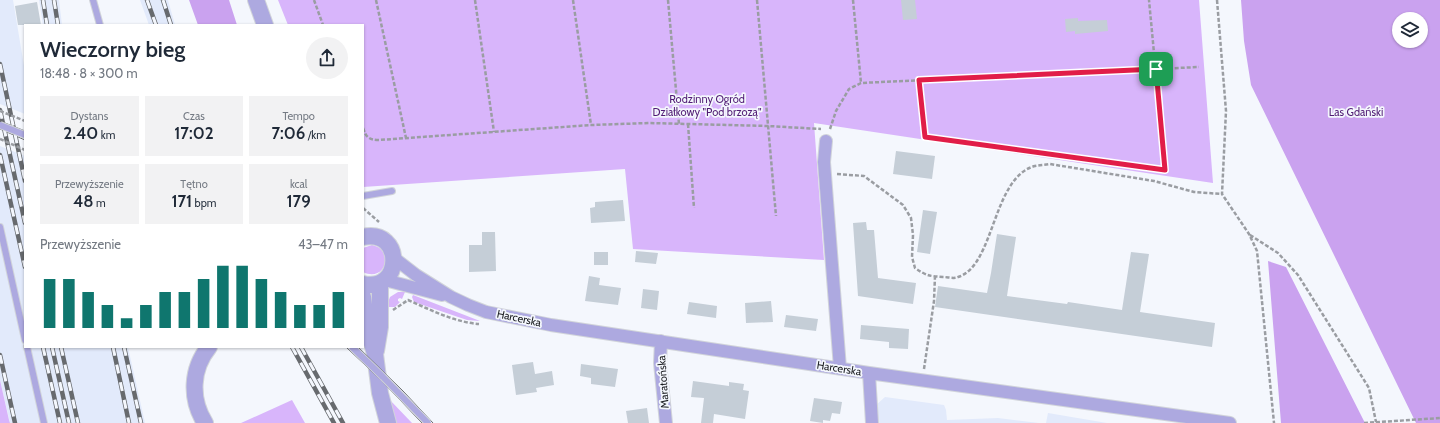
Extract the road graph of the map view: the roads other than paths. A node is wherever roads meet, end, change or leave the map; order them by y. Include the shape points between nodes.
1 (93, 0) edge
2 (256, 0) edge
3 (100, 24) edge
4 (264, 24) edge
5 (0, 125) edge
6 (24, 135) edge
7 (824, 135) road end
8 (392, 190) dead end
9 (364, 196) edge
10 (0, 227) edge
11 (365, 233) edge
12 (394, 258) junction
13 (382, 281) junction
14 (364, 284) edge
15 (451, 297) junction
16 (364, 304) edge
17 (24, 335) edge
18 (661, 341) junction
19 (27, 348) edge
20 (208, 348) edge
21 (353, 348) edge
22 (375, 354) junction
23 (840, 368) junction
24 (869, 372) junction
25 (44, 423) edge
26 (204, 423) edge
27 (388, 423) edge
28 (428, 423) edge
29 (666, 423) edge
30 (872, 423) edge
31 (1230, 423) edge

1 - 3 lane
2 - 4 street
5 - 6 lane, bridge
7 - 23 street
8 - 9 lane
10 - 17 lane
11 - 12 street via 387,243
12 - 13 street via 391,274
12 - 15 street, Harcerska
13 - 14 street via 374,285
13 - 15 street, Harcerska
13 - 22 street via 380,327
15 - 18 street, Harcerska via 486,312
16 - 22 street
18 - 23 street, Harcerska
18 - 29 street, Maratońska via 660,362
19 - 25 lane
20 - 26 street via 197,367 194,389 197,408
21 - 28 lane, bridge
22 - 27 street via 380,393
23 - 24 street, Harcerska
24 - 30 street
24 - 31 street, Harcerska

